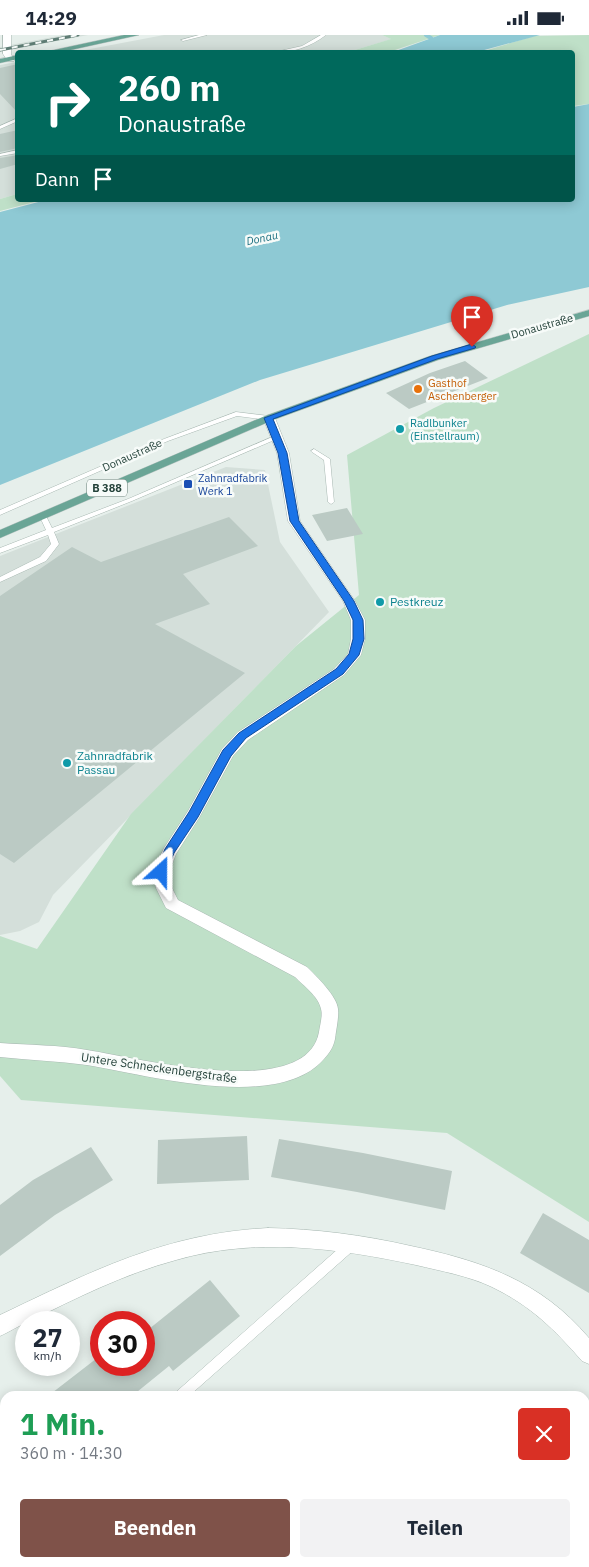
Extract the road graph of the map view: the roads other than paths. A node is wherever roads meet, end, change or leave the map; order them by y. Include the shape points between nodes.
1 (7, 35) edge
2 (135, 35) edge
3 (205, 35) edge
4 (324, 35) edge
5 (184, 41) dead end
6 (58, 50) edge
7 (288, 50) edge
8 (14, 58) edge
9 (0, 61) edge
10 (15, 120) edge
11 (1, 127) edge
12 (15, 152) edge
13 (0, 155) edge
14 (589, 313) edge
15 (269, 418) junction
16 (277, 437) junction
17 (314, 451) dead end
18 (332, 502) dead end
19 (0, 513) edge
20 (43, 515) junction
21 (52, 532) junction
22 (0, 534) edge
23 (0, 551) edge
24 (0, 579) edge
25 (0, 1050) edge
26 (351, 1245) junction
27 (0, 1326) edge
28 (589, 1354) edge
29 (186, 1391) edge

1 - 8 street via 7,54
2 - 6 main road
3 - 5 lane
4 - 7 lane via 303,47
8 - 9 main road
10 - 11 lane
12 - 13 lane
14 - 15 main road, Donaustraße / B 388 via 434,358
15 - 16 street, Untere Schneckenbergstraße
15 - 19 lane, Donaustraße / B 388 via 236,414 166,440
15 - 20 main road, Donaustraße / B 388
16 - 21 lane
16 - 25 street, Untere Schneckenbergstraße via 286,468 294,521 349,601 358,620 354,655 339,672 242,736 227,753 169,852 161,872 172,904 301,972 318,989 330,1008 324,1045 311,1061 294,1071 238,1079 211,1078 84,1057
17 - 18 lane via 327,459
20 - 21 lane
20 - 22 main road, Donaustraße / B 388
21 - 23 lane
21 - 24 lane via 55,544 43,559
26 - 27 street via 256,1238 230,1239 177,1250 87,1284
26 - 28 street via 380,1248 493,1277 560,1321
26 - 29 lane

